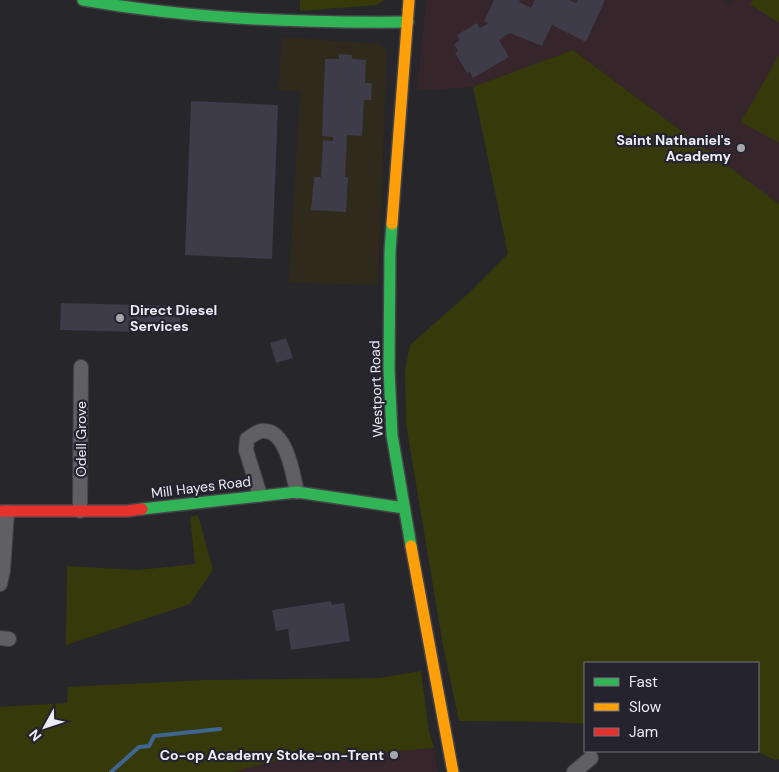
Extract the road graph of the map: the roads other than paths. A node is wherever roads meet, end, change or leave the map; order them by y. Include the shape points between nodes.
1 (83, 0) edge
2 (409, 0) edge
3 (408, 22) junction
4 (81, 367) dead end
5 (297, 492) junction
6 (260, 494) junction
7 (404, 508) junction
8 (3, 511) edge
9 (80, 511) junction
10 (0, 584) edge
11 (453, 772) edge

1 - 3 street via 124,8 252,20
2 - 3 street, Westport Road
3 - 7 street, Westport Road via 390,251 388,370 392,435
4 - 9 street, Odell Grove
5 - 6 street, Mill Hayes Road
5 - 6 street via 282,442 275,434 266,431 247,439 246,450
5 - 7 street, Mill Hayes Road
6 - 9 street, Mill Hayes Road via 127,511
7 - 11 street, Westport Road
8 - 9 street, Mill Hayes Road
8 - 10 street

